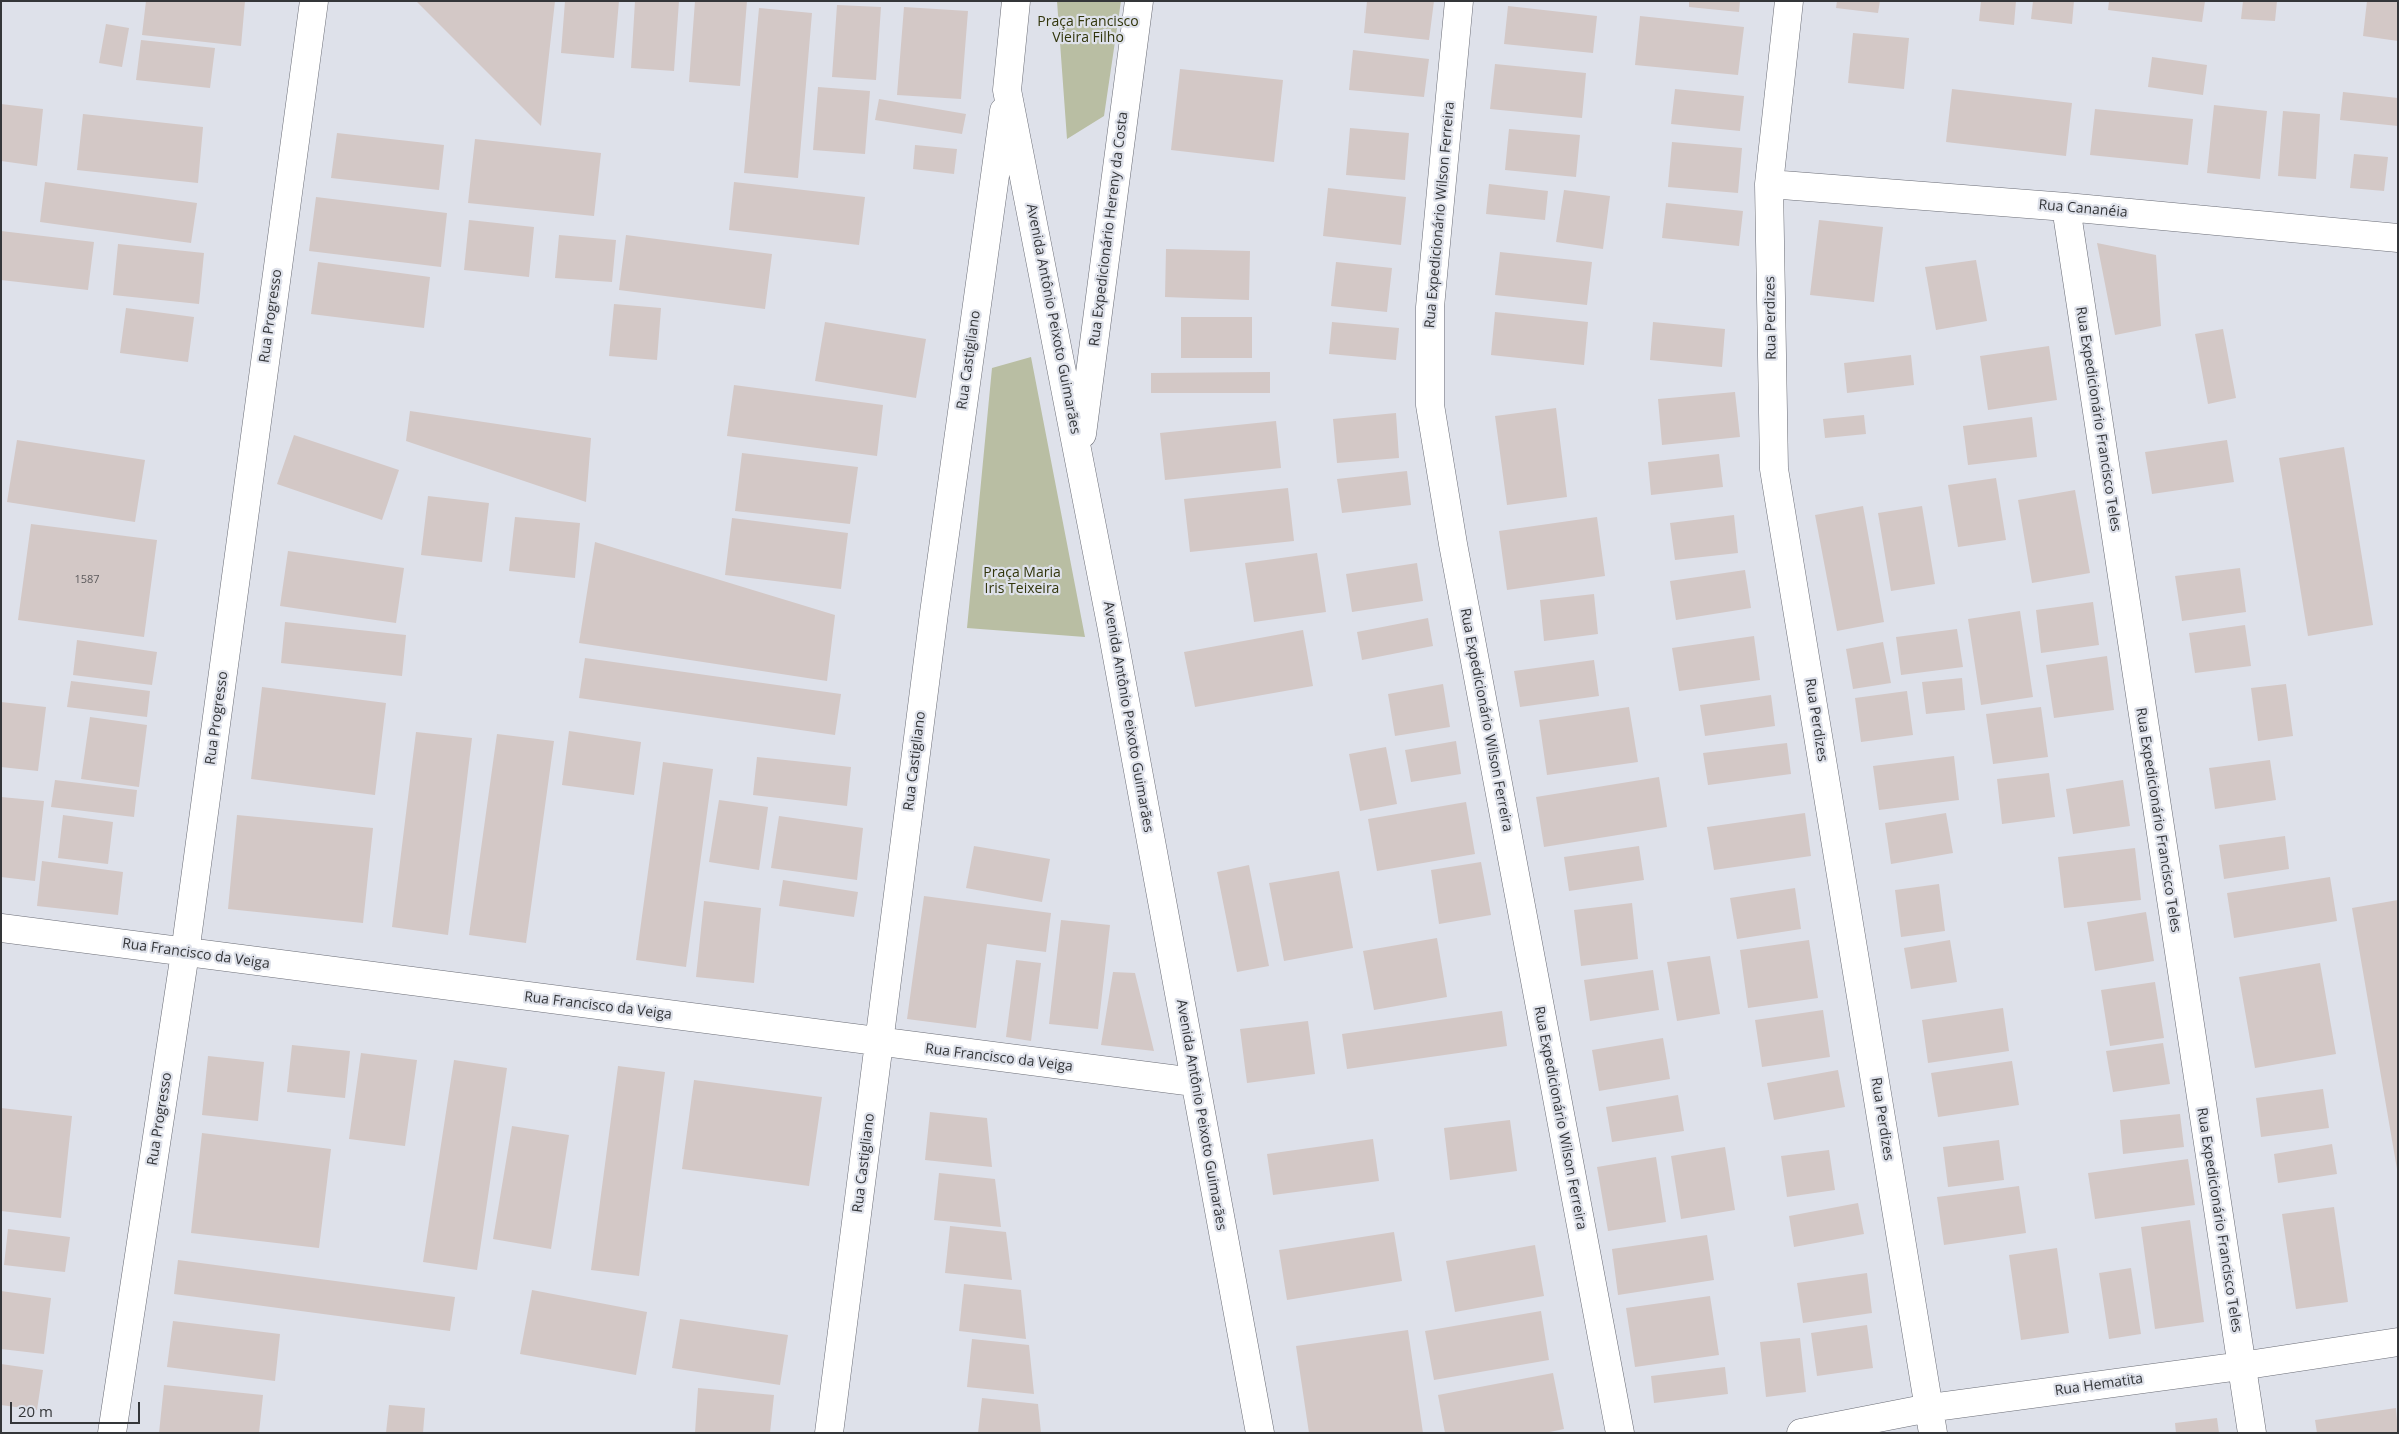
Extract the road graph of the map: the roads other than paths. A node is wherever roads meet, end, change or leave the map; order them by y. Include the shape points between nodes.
1 (314, 1) edge
2 (1016, 1) edge
3 (1139, 1) edge
4 (1459, 1) edge
5 (1789, 1) edge
6 (1007, 90) junction
7 (1769, 184) junction
8 (2066, 207) junction
9 (2398, 238) edge
10 (1079, 456) junction
11 (1, 928) edge
12 (185, 953) junction
13 (879, 1043) junction
14 (1194, 1082) junction
15 (2398, 1342) edge
16 (2241, 1366) junction
17 (1931, 1420) edge
18 (112, 1433) edge
19 (829, 1433) edge
20 (1260, 1433) edge
21 (1620, 1433) edge
22 (1801, 1433) edge
23 (2252, 1433) edge

1 - 12 street, Rua Progresso
2 - 6 street, Avenida Antônio Peixoto Guimarães
3 - 10 street, Rua Expedicionário Hereny da Costa
4 - 21 street, Rua Expedicionário Wilson Ferreira via 1430,307 1430,405 1454,554
5 - 7 street, Rua Perdizes
6 - 10 street, Avenida Antônio Peixoto Guimarães
6 - 13 street, Rua Castigliano via 934,613
7 - 8 street, Rua Cananéia
7 - 17 street, Rua Perdizes via 1774,469
8 - 9 street, Rua Cananéia
8 - 16 street, Rua Expedicionário Francisco Teles
10 - 14 street, Avenida Antônio Peixoto Guimarães
11 - 12 street, Rua Francisco da Veiga
12 - 13 street, Rua Francisco da Veiga
12 - 18 street, Rua Progresso
13 - 14 street, Rua Francisco da Veiga
13 - 19 street, Rua Castigliano
14 - 20 street, Avenida Antônio Peixoto Guimarães
15 - 16 street, Rua Hematita
16 - 17 street, Rua Hematita
16 - 23 street, Rua Expedicionário Francisco Teles
17 - 22 street, Rua Hematita

